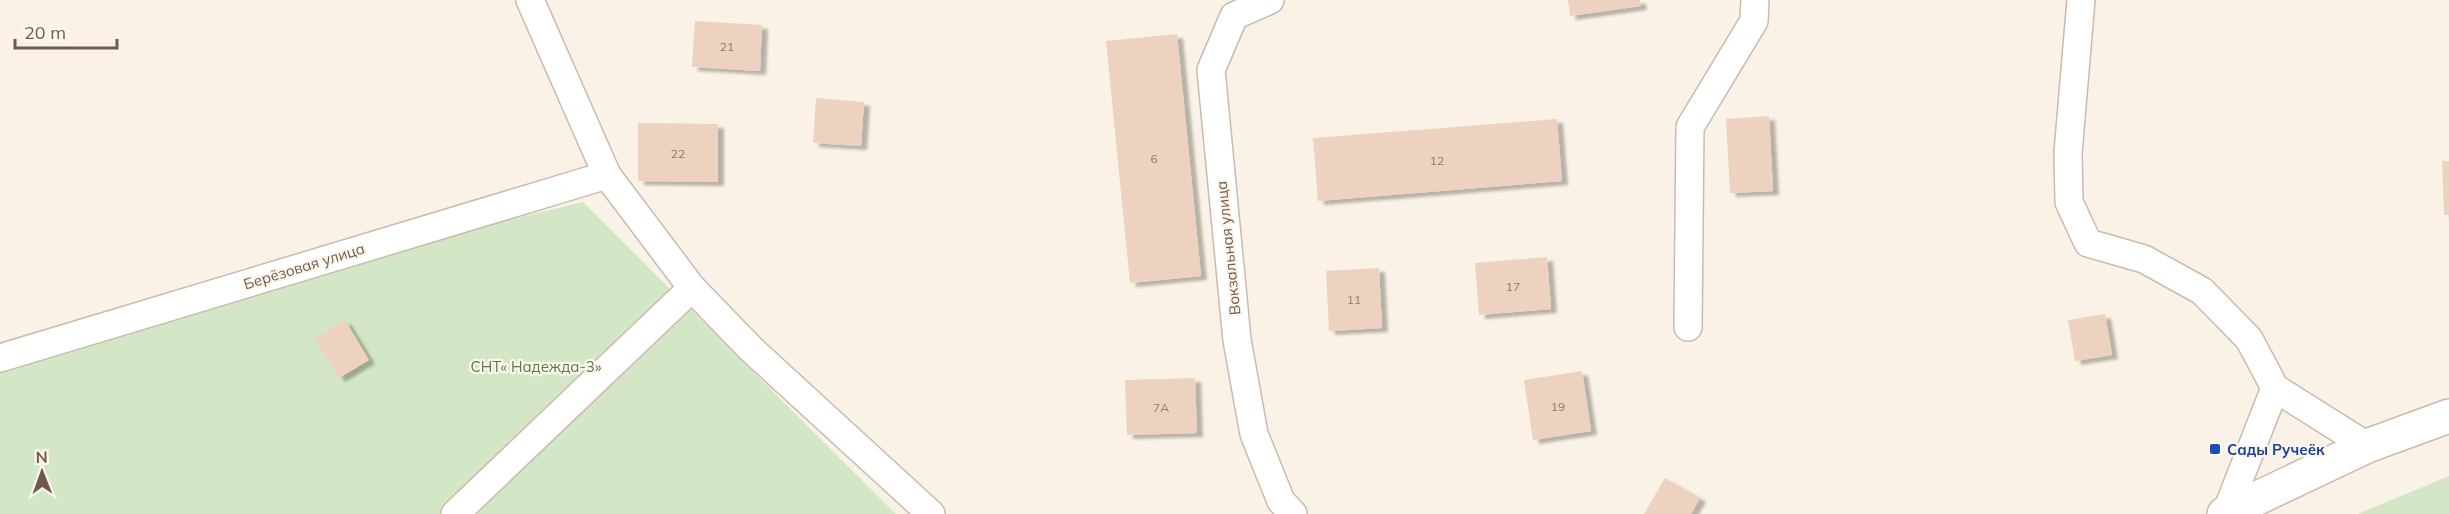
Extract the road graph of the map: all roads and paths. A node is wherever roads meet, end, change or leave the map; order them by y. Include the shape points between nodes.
1 (530, 0) edge
2 (1270, 0) edge
3 (1755, 0) edge
4 (2081, 0) edge
5 (607, 175) junction
6 (692, 288) junction
7 (1688, 327) dead end
8 (0, 358) edge
9 (2275, 388) junction
10 (2449, 416) edge
11 (2367, 446) junction
12 (455, 514) edge
13 (931, 514) edge
14 (1293, 514) edge
15 (2225, 514) edge

1 - 5 street
2 - 14 street, Вокзальная улица via 1234,16 1211,70 1237,340 1254,434 1281,501
3 - 7 street via 1754,21 1690,127
4 - 9 street via 2068,153 2069,202 2088,243 2144,259 2202,291 2249,339
5 - 6 street
5 - 8 street, Берёзовая улица
6 - 12 street
6 - 13 street via 751,349
9 - 11 street
9 - 15 street
10 - 11 street
11 - 15 street

